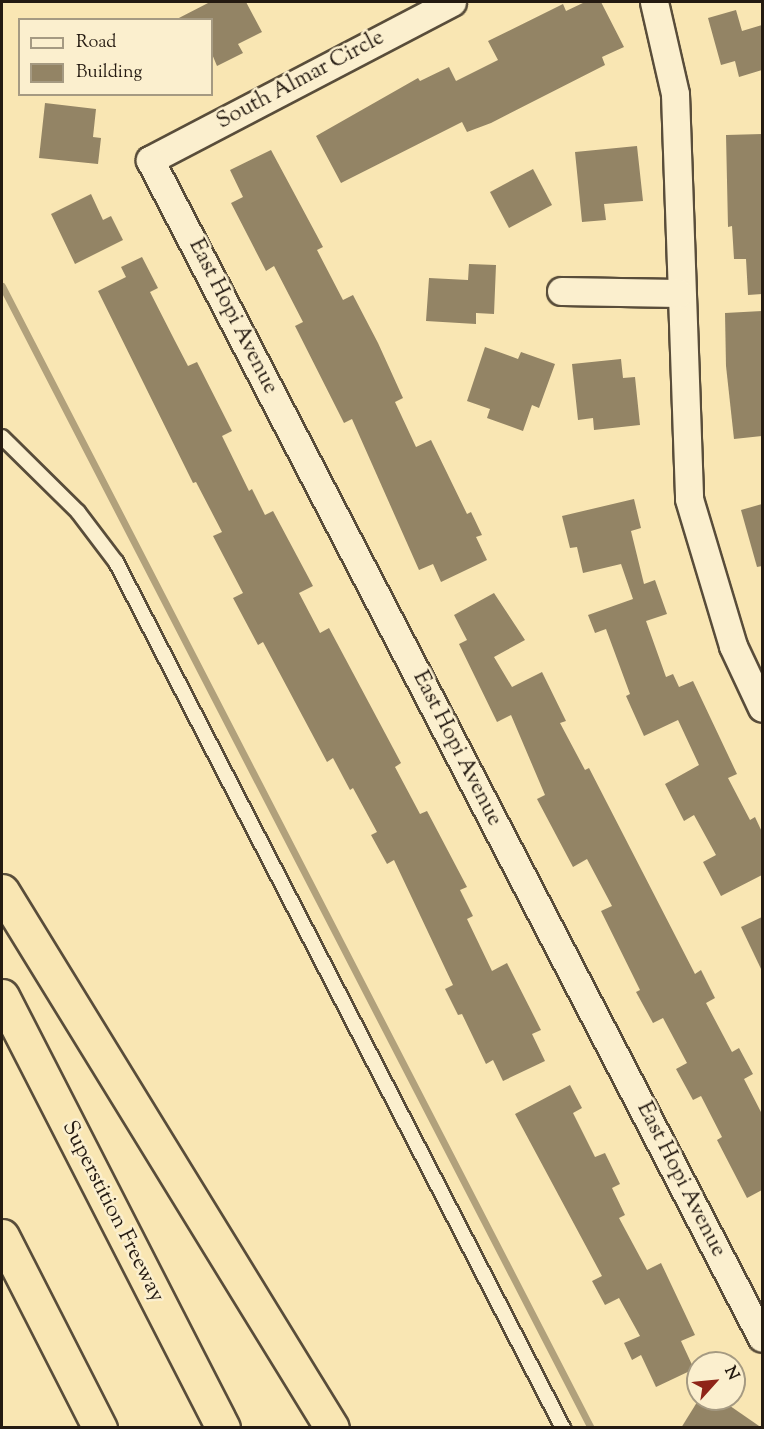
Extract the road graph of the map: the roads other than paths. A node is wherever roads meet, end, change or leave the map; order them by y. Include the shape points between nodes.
1 (452, 2) edge
2 (654, 2) edge
3 (150, 160) joint
4 (561, 291) dead end
5 (679, 293) junction
6 (2, 437) edge
7 (762, 708) edge
8 (2, 891) edge
9 (2, 996) edge
10 (2, 1236) edge
11 (762, 1338) edge
12 (100, 1428) edge
13 (223, 1428) edge
14 (332, 1428) edge
15 (564, 1428) edge

1 - 3 street, South Almar Circle
2 - 5 street via 675,94
3 - 11 street, East Hopi Avenue
4 - 5 street
5 - 7 street via 689,499 734,646
6 - 15 lane via 78,512 116,562
8 - 14 highway
9 - 13 highway, Superstition Freeway
10 - 12 highway

